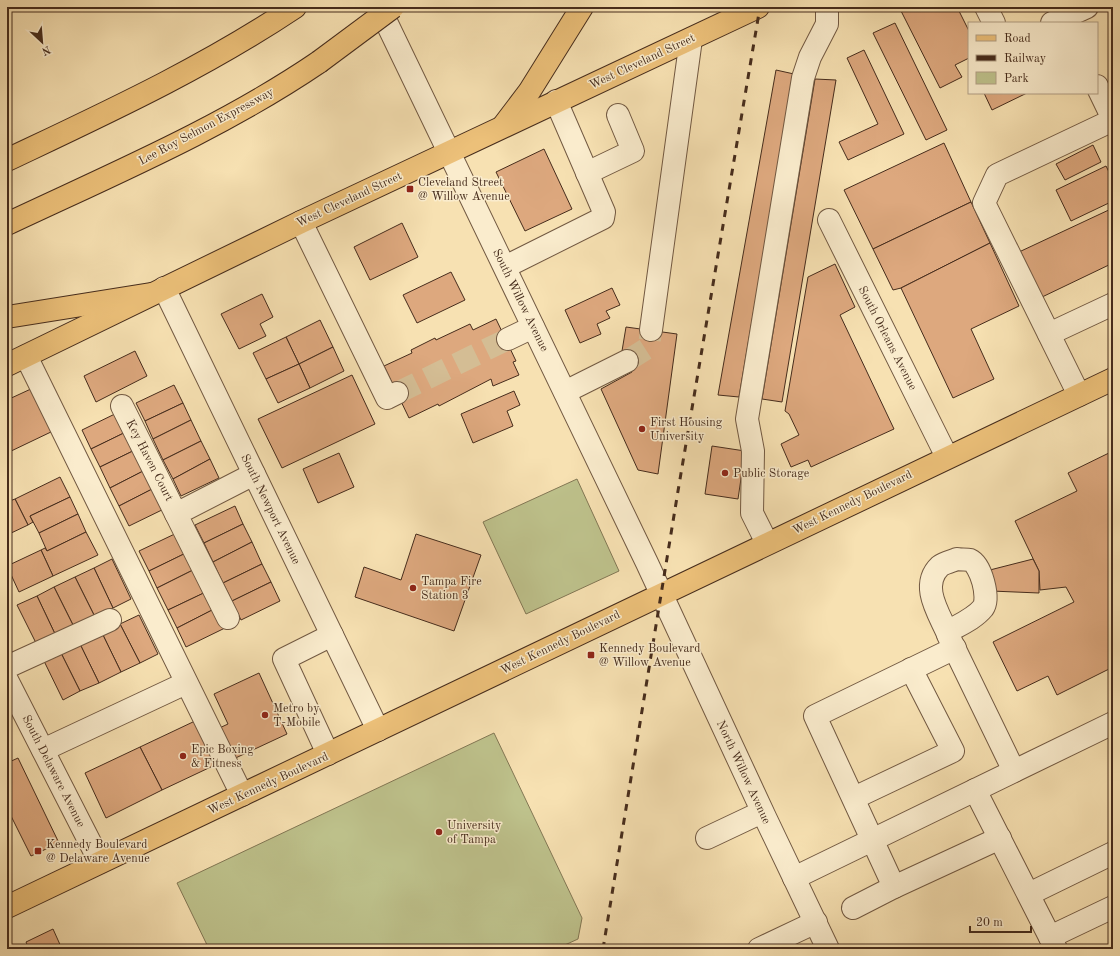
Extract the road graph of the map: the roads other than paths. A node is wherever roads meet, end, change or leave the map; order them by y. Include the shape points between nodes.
1 (295, 7) edge
2 (379, 7) edge
3 (394, 7) edge
4 (582, 7) edge
5 (758, 7) edge
6 (827, 7) edge
7 (986, 7) edge
8 (1087, 7) edge
9 (1061, 18) edge
10 (994, 22) edge
11 (691, 39) junction
12 (1098, 88) edge
13 (556, 101) junction
14 (618, 115) dead end
15 (1113, 120) edge
16 (504, 125) junction
17 (450, 151) junction
18 (7, 160) edge
19 (587, 173) junction
20 (829, 220) dead end
21 (301, 222) junction
22 (7, 224) edge
23 (505, 267) junction
24 (157, 291) junction
25 (1113, 304) edge
26 (7, 317) edge
27 (533, 327) junction
28 (651, 330) tunnel mouth
29 (1049, 334) junction
30 (508, 339) tunnel mouth
31 (16, 360) edge
32 (627, 361) tunnel mouth
33 (1113, 379) edge
34 (565, 392) junction
35 (397, 393) tunnel mouth
36 (1079, 395) junction
37 (122, 406) dead end
38 (947, 457) junction
39 (254, 474) junction
40 (176, 514) junction
41 (767, 543) junction
42 (661, 594) junction
43 (228, 618) dead end
44 (110, 620) dead end
45 (332, 635) junction
46 (7, 667) edge
47 (911, 669) junction
48 (7, 680) edge
49 (186, 683) junction
50 (1113, 723) edge
51 (378, 730) junction
52 (43, 750) junction
53 (328, 754) junction
54 (1014, 771) junction
55 (975, 790) junction
56 (242, 795) junction
57 (854, 798) junction
58 (762, 812) junction
59 (707, 838) dead end
60 (1000, 838) junction
61 (872, 841) junction
62 (1113, 853) edge
63 (100, 862) junction
64 (794, 878) junction
65 (894, 888) junction
66 (1029, 894) junction
67 (7, 907) edge
68 (1113, 907) edge
69 (853, 908) dead end
70 (816, 922) junction
71 (1053, 943) edge
72 (759, 949) edge
73 (828, 949) edge

1 - 18 main road via 227,50 161,86
2 - 17 street, South Willow Avenue
3 - 22 main road, Lee Roy Selmon Expressway, bridge via 319,62 271,93 160,151
4 - 16 main road
5 - 11 main road, West Cleveland Street
6 - 41 street via 827,24 810,57 803,78 747,419 753,451 752,513
7 - 10 street
8 - 9 street
11 - 13 main road, West Cleveland Street
11 - 28 street
12 - 15 street
13 - 16 main road, West Cleveland Street
13 - 19 street
14 - 19 street via 633,151
15 - 29 street via 997,175 984,203
16 - 17 main road, West Cleveland Street
17 - 21 main road, West Cleveland Street
17 - 23 street, South Willow Avenue
19 - 23 street via 604,212 603,218
20 - 38 street, South Orleans Avenue
21 - 24 main road, West Cleveland Street
21 - 35 street via 387,398
23 - 27 street, South Willow Avenue
24 - 26 main road
24 - 31 main road, West Cleveland Street
24 - 39 street, South Newport Avenue
25 - 29 street
27 - 30 street
27 - 34 street, South Willow Avenue
29 - 36 street
31 - 49 street
32 - 34 street
33 - 36 main road, West Kennedy Boulevard
34 - 42 street, South Willow Avenue
36 - 38 main road, West Kennedy Boulevard
37 - 40 street, Key Haven Court
38 - 41 main road, West Kennedy Boulevard
39 - 40 street, Key Haven Court
39 - 45 street, South Newport Avenue
40 - 43 street, Key Haven Court
41 - 42 main road, West Kennedy Boulevard
42 - 51 main road, West Kennedy Boulevard
42 - 58 street, North Willow Avenue
44 - 46 street
45 - 51 street, South Newport Avenue
45 - 53 street via 284,659
47 - 54 street via 951,640
47 - 57 street via 815,716
47 - 57 street via 953,751
48 - 52 street, South Delaware Avenue
49 - 52 street
49 - 56 street
50 - 54 street
51 - 53 main road, West Kennedy Boulevard
52 - 63 street, South Delaware Avenue
53 - 56 main road, West Kennedy Boulevard
54 - 55 street
55 - 60 street
55 - 61 street
56 - 63 main road, West Kennedy Boulevard
57 - 61 street
58 - 59 street
58 - 64 street, North Willow Avenue
60 - 65 street
60 - 66 street
61 - 64 street
61 - 65 street
62 - 66 street
63 - 67 main road, West Kennedy Boulevard
64 - 70 street, North Willow Avenue
65 - 69 street
66 - 71 street
68 - 71 street
70 - 72 street
70 - 73 street, North Willow Avenue

